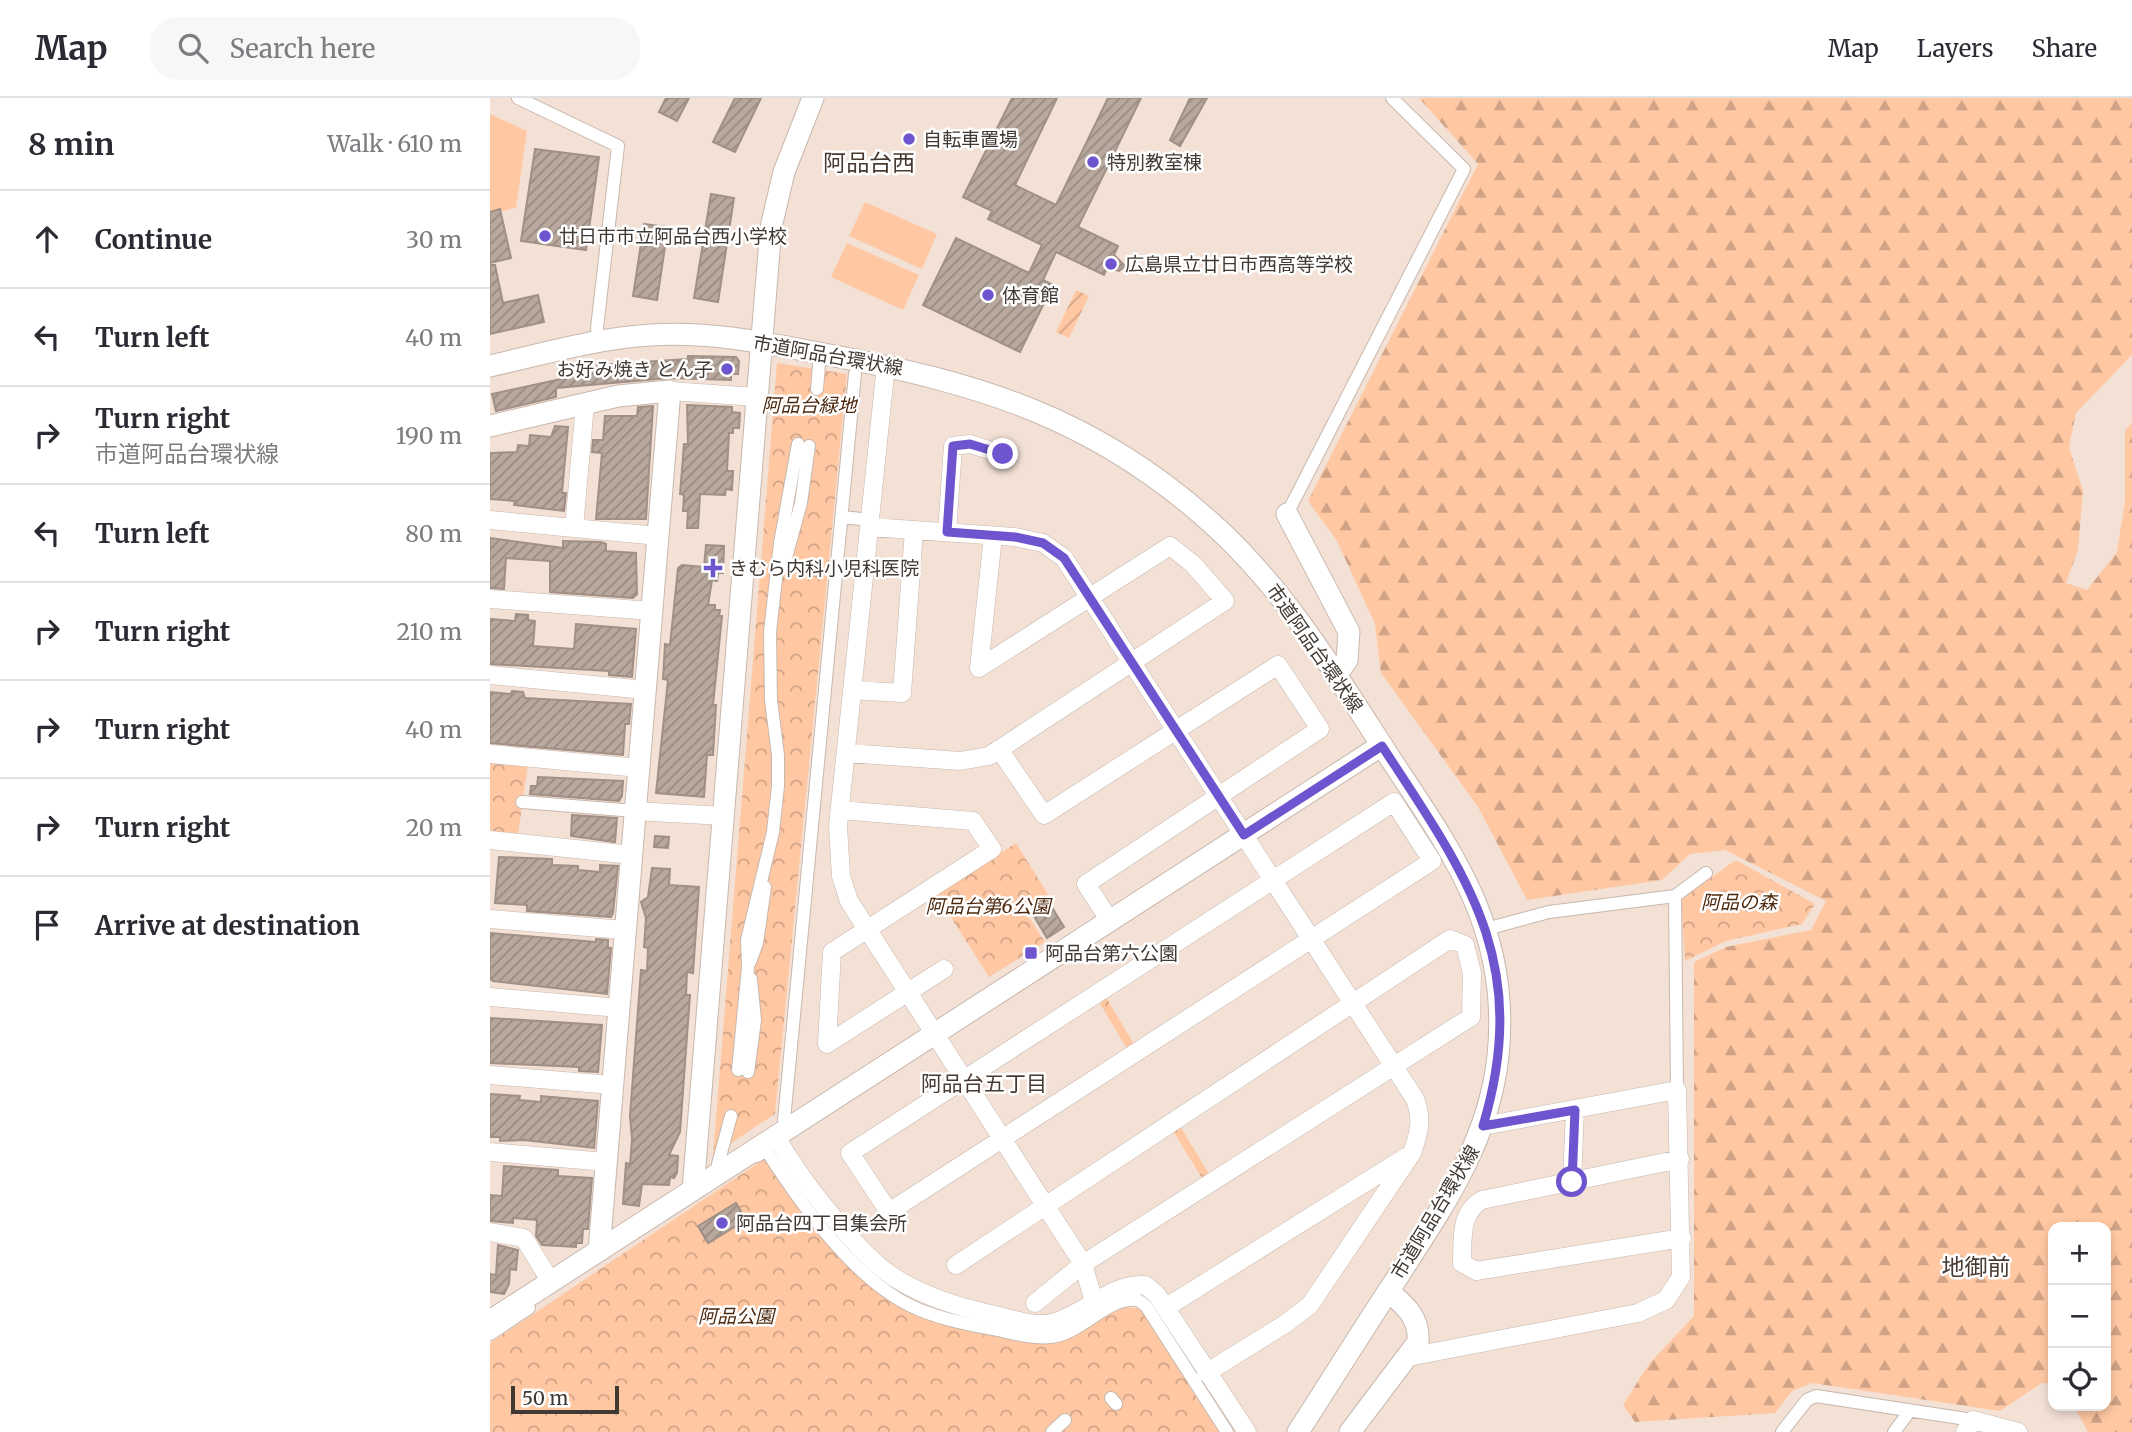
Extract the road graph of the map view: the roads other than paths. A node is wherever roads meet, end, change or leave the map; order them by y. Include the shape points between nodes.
1 (518, 98) edge
2 (813, 98) edge
3 (1392, 98) edge
4 (599, 341) junction
5 (760, 342) junction
6 (820, 353) junction
7 (490, 366) edge
8 (886, 366) junction
9 (855, 374) dead end
10 (817, 389) dead end
11 (670, 391) junction
12 (756, 397) junction
13 (585, 404) junction
14 (490, 426) edge
15 (804, 445) dead end
16 (1003, 454) dead end
17 (1287, 514) joint
18 (842, 517) junction
19 (490, 520) edge
20 (870, 523) junction
21 (574, 528) junction
22 (914, 530) junction
23 (947, 532) junction
24 (658, 536) junction
25 (993, 536) junction
26 (1089, 597) junction
27 (490, 599) edge
28 (652, 611) junction
29 (1132, 662) junction
30 (490, 675) edge
31 (1336, 675) junction
32 (645, 690) junction
33 (853, 690) junction
34 (1176, 730) junction
35 (1382, 746) junction
36 (999, 749) junction
37 (847, 753) junction
38 (490, 754) edge
39 (639, 768) junction
40 (1219, 796) junction
41 (522, 802) dead end
42 (840, 810) junction
43 (635, 811) junction
44 (723, 816) junction
45 (1244, 835) junction
46 (490, 840) edge
47 (632, 855) junction
48 (1706, 873) dead end
49 (1273, 880) junction
50 (1675, 896) junction
51 (490, 919) edge
52 (1110, 921) junction
53 (867, 929) junction
54 (1486, 929) junction
55 (625, 930) junction
56 (1311, 939) junction
57 (944, 969) dead end
58 (908, 992) junction
59 (490, 997) edge
60 (1353, 1003) junction
61 (619, 1008) junction
62 (934, 1034) junction
63 (1394, 1066) junction
64 (743, 1071) dead end
65 (490, 1075) edge
66 (964, 1080) junction
67 (612, 1085) junction
68 (1677, 1090) junction
69 (1575, 1110) junction
70 (731, 1116) dead end
71 (1483, 1126) junction
72 (1002, 1139) junction
73 (775, 1145) junction
74 (490, 1152) edge
75 (1412, 1153) junction
76 (1680, 1159) junction
77 (606, 1162) junction
78 (718, 1164) dead end
79 (1572, 1182) junction
80 (693, 1191) junction
81 (1352, 1191) junction
82 (1045, 1206) junction
83 (1372, 1214) junction
84 (490, 1232) edge
85 (1682, 1238) junction
86 (599, 1251) junction
87 (1083, 1264) junction
88 (956, 1265) dead end
89 (551, 1282) junction
90 (1388, 1291) junction
91 (1094, 1302) junction
92 (1035, 1303) dead end
93 (1165, 1308) junction
94 (495, 1315) edge
95 (490, 1334) edge
96 (1408, 1357) junction
97 (1206, 1373) junction
98 (1909, 1412) junction
99 (1065, 1420) dead end
100 (1969, 1426) edge
101 (1052, 1432) edge
102 (1227, 1432) edge
103 (1247, 1432) edge
104 (1298, 1432) edge
105 (1350, 1432) edge
106 (1782, 1432) edge
107 (1894, 1432) edge
108 (2018, 1432) edge

1 - 4 street via 618,146
2 - 5 street via 775,204
3 - 17 street via 1464,169
4 - 5 street, 市道阿品台環状線 via 685,334
4 - 7 street, 市道阿品台環状線
5 - 6 street, 市道阿品台環状線
5 - 12 street
6 - 8 street, 市道阿品台環状線
6 - 10 street
8 - 20 street
8 - 31 street, 市道阿品台環状線 via 966,384 1045,414 1154,477 1250,560 1303,625
9 - 18 street
11 - 12 street
11 - 13 street
11 - 24 street
12 - 44 street
13 - 14 street
13 - 21 street
15 - 64 street via 780,543 772,606 771,700 778,786 747,940
16 - 23 street via 970,444 953,446
17 - 31 street via 1349,632 1347,660
18 - 20 street
18 - 73 street
19 - 21 street
20 - 22 street
20 - 33 street
21 - 24 street
22 - 23 street
22 - 33 street via 902,694
23 - 25 street
24 - 28 street
25 - 26 street via 1043,543 1064,558
25 - 26 street via 979,668
26 - 29 street
26 - 29 street via 1170,546 1193,564 1225,601
27 - 28 street
28 - 32 street
29 - 34 street
29 - 36 street
30 - 32 street
31 - 35 street, 市道阿品台環状線
32 - 39 street
33 - 37 street
34 - 36 street via 1044,815
34 - 40 street
34 - 40 street via 1278,665 1320,729
35 - 45 street
35 - 54 street, 市道阿品台環状線 via 1458,863
36 - 37 street via 989,756 960,761
37 - 42 street
38 - 39 street
39 - 43 street
40 - 45 street
40 - 52 street via 1086,884
41 - 43 street
42 - 53 street via 841,876 849,901
42 - 53 street via 973,821 992,849
43 - 44 street
43 - 47 street
44 - 80 street
45 - 49 street
45 - 52 street
46 - 47 street
47 - 55 street
48 - 50 street
49 - 56 street
49 - 56 street via 1394,802 1432,861
49 - 66 street
50 - 54 street via 1549,912
50 - 68 street
51 - 55 street
52 - 62 street
53 - 58 street
53 - 58 street via 832,952 827,1044
54 - 71 street, 市道阿品台環状線 via 1500,1026 1496,1077
55 - 61 street
56 - 60 street
56 - 72 street
57 - 58 street
58 - 62 street
59 - 61 street
60 - 63 street
60 - 63 street via 1450,939 1465,945 1472,973 1471,1017
60 - 82 street
61 - 67 street
62 - 66 street
62 - 73 street
63 - 75 street via 1421,1114
63 - 87 street
65 - 67 street
66 - 72 street
66 - 72 street via 850,1153 889,1212
67 - 77 street
68 - 69 street
68 - 76 street
69 - 71 street
69 - 79 street
70 - 78 street
71 - 90 street, 市道阿品台環状線 via 1463,1173
72 - 82 street
73 - 80 street
73 - 91 street via 834,1219 893,1277 918,1291 971,1310 1038,1324 1052,1323
73 - 95 street
73 - 102 street via 825,1230 884,1290 911,1306 968,1325 1039,1338 1056,1336 1121,1301 1138,1300
74 - 77 street
75 - 81 street
75 - 83 street
76 - 79 street
76 - 85 street
77 - 86 street
79 - 85 street via 1475,1205 1464,1218 1462,1263 1476,1271
80 - 86 street
81 - 83 street
81 - 93 street
82 - 87 street
82 - 88 street
83 - 97 street via 1310,1305
84 - 89 street via 524,1238
85 - 96 street via 1681,1277 1665,1300 1653,1308
86 - 89 street
87 - 91 street
87 - 92 street
89 - 94 street
90 - 96 street via 1413,1315 1419,1329 1418,1342
90 - 104 street, 市道阿品台環状線
91 - 93 street via 1118,1289 1145,1285
93 - 97 street
96 - 105 street
97 - 103 street
98 - 100 street
98 - 106 street via 1816,1396 1807,1400
98 - 107 street
99 - 101 street
100 - 108 street

